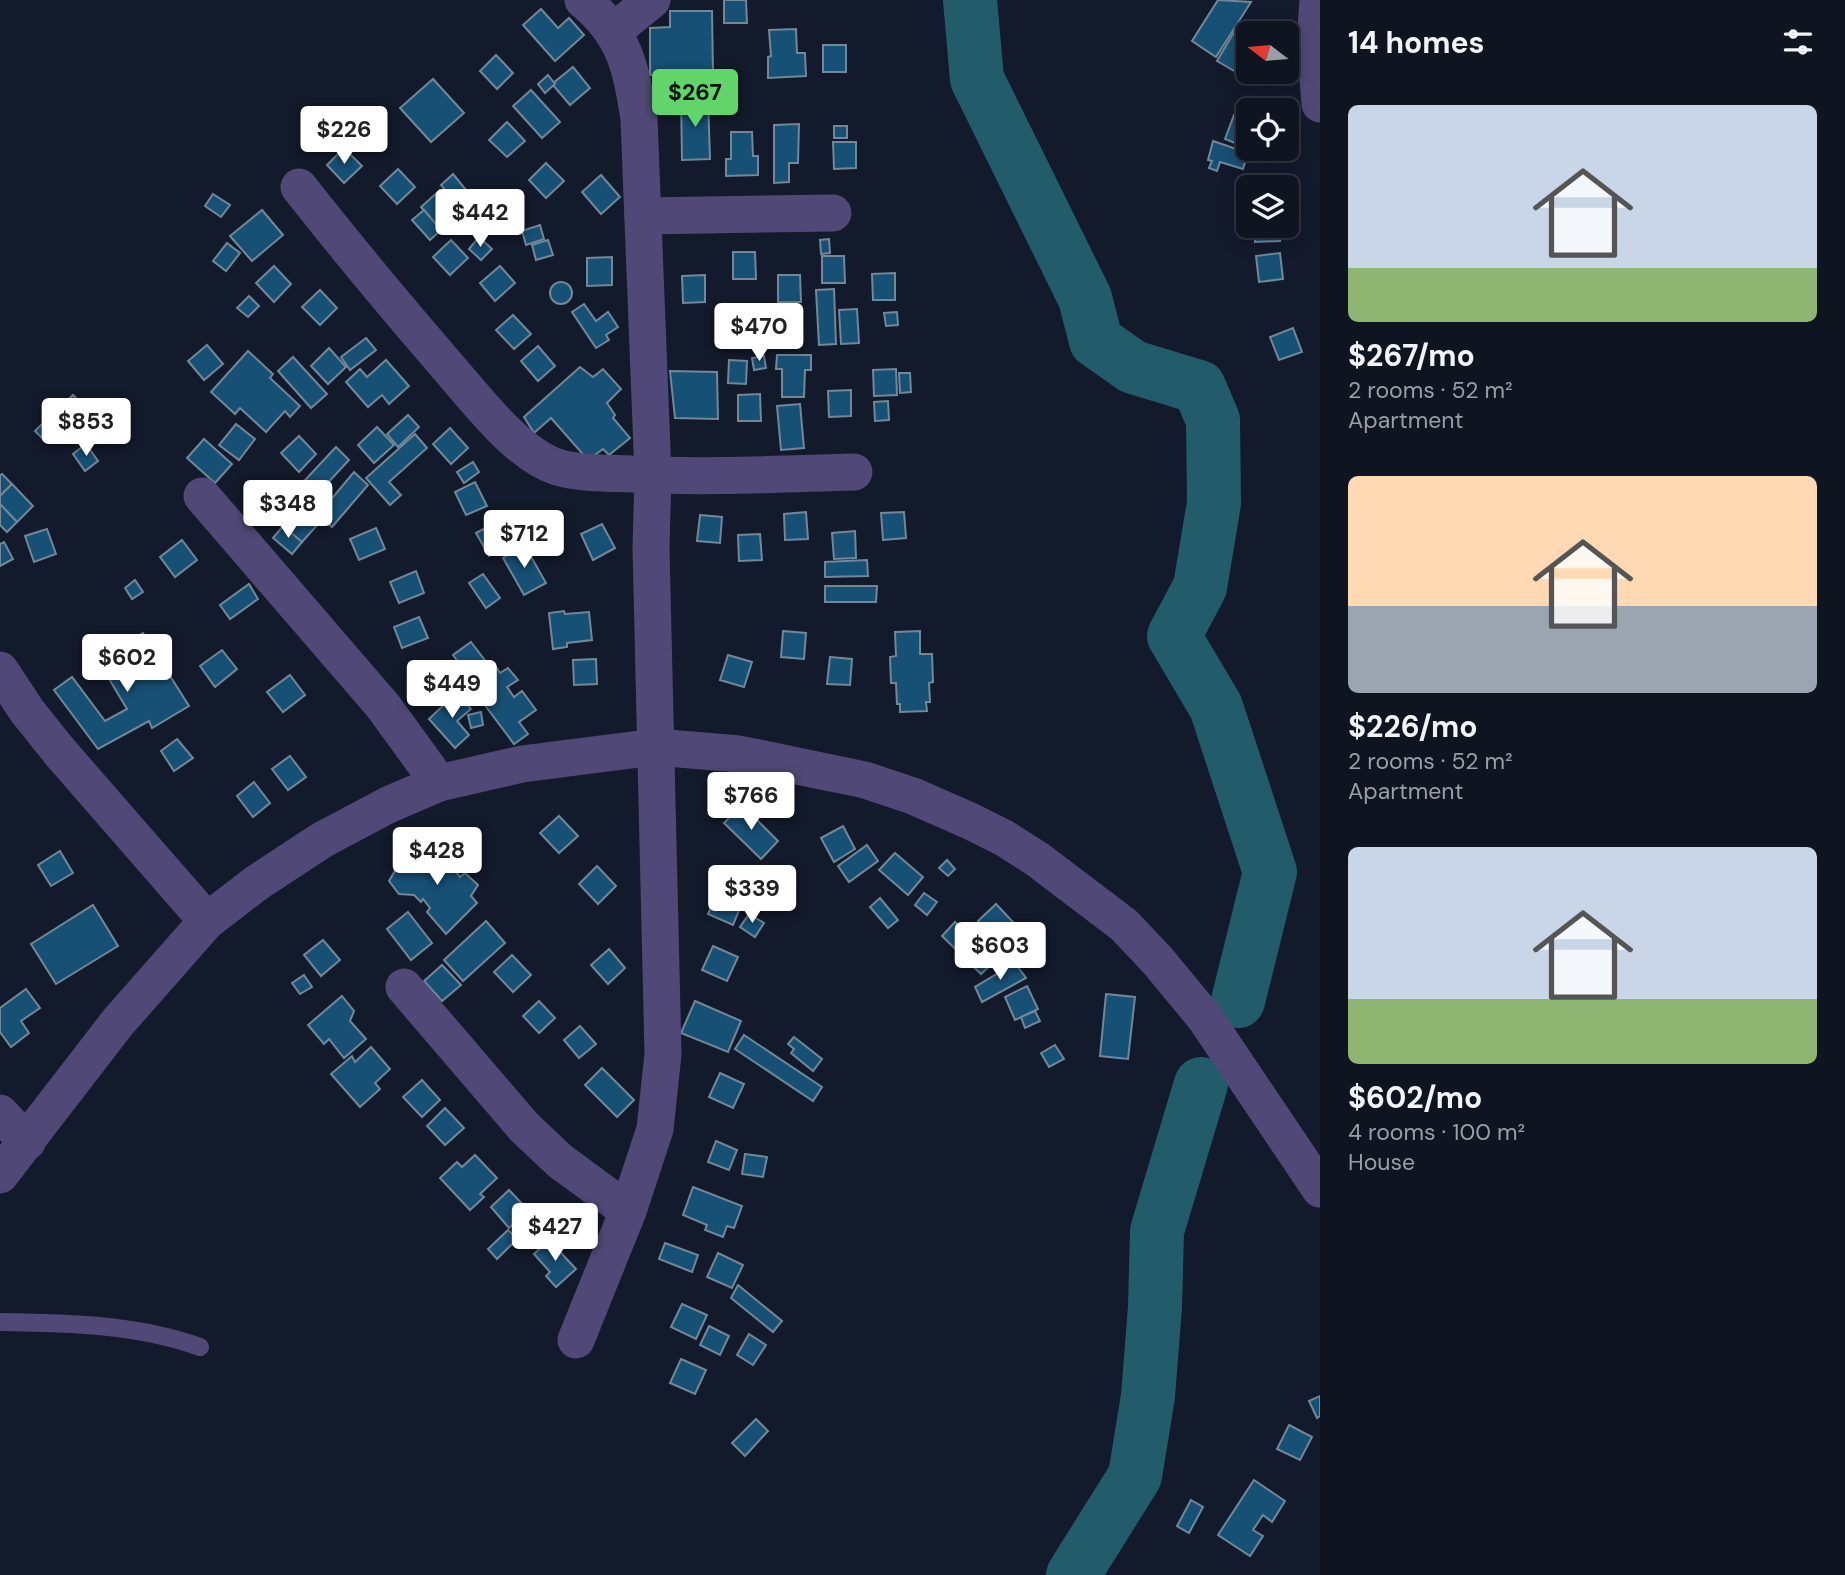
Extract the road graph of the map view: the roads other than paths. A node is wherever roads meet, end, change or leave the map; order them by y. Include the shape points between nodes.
1 (583, 0) edge
2 (652, 0) edge
3 (1318, 0) edge
4 (614, 31) junction
5 (1320, 104) edge
6 (299, 187) dead end
7 (833, 213) dead end
8 (643, 216) junction
9 (854, 472) dead end
10 (653, 475) junction
11 (202, 496) dead end
12 (0, 670) edge
13 (655, 747) junction
14 (439, 783) junction
15 (207, 921) junction
16 (404, 987) dead end
17 (0, 1113) edge
18 (27, 1142) junction
19 (0, 1175) edge
20 (1320, 1189) edge
21 (628, 1211) junction
22 (0, 1322) edge
23 (576, 1340) dead end
24 (200, 1347) dead end

1 - 4 street
2 - 4 street
3 - 5 street via 1315,41
4 - 8 street via 634,83
6 - 10 street via 433,350 522,446 557,467
7 - 8 street
8 - 10 street
9 - 10 street
10 - 13 street
11 - 14 street via 383,706
12 - 15 street via 59,751
13 - 14 street via 522,764
13 - 20 street via 739,754 865,780 970,821 1037,859 1124,925 1158,961 1205,1018
13 - 21 street via 663,1054 655,1129
14 - 15 street via 322,840
15 - 18 street via 118,1022
16 - 21 street via 524,1127 560,1161
17 - 18 street
18 - 19 street
21 - 23 street
22 - 24 lane via 122,1328

